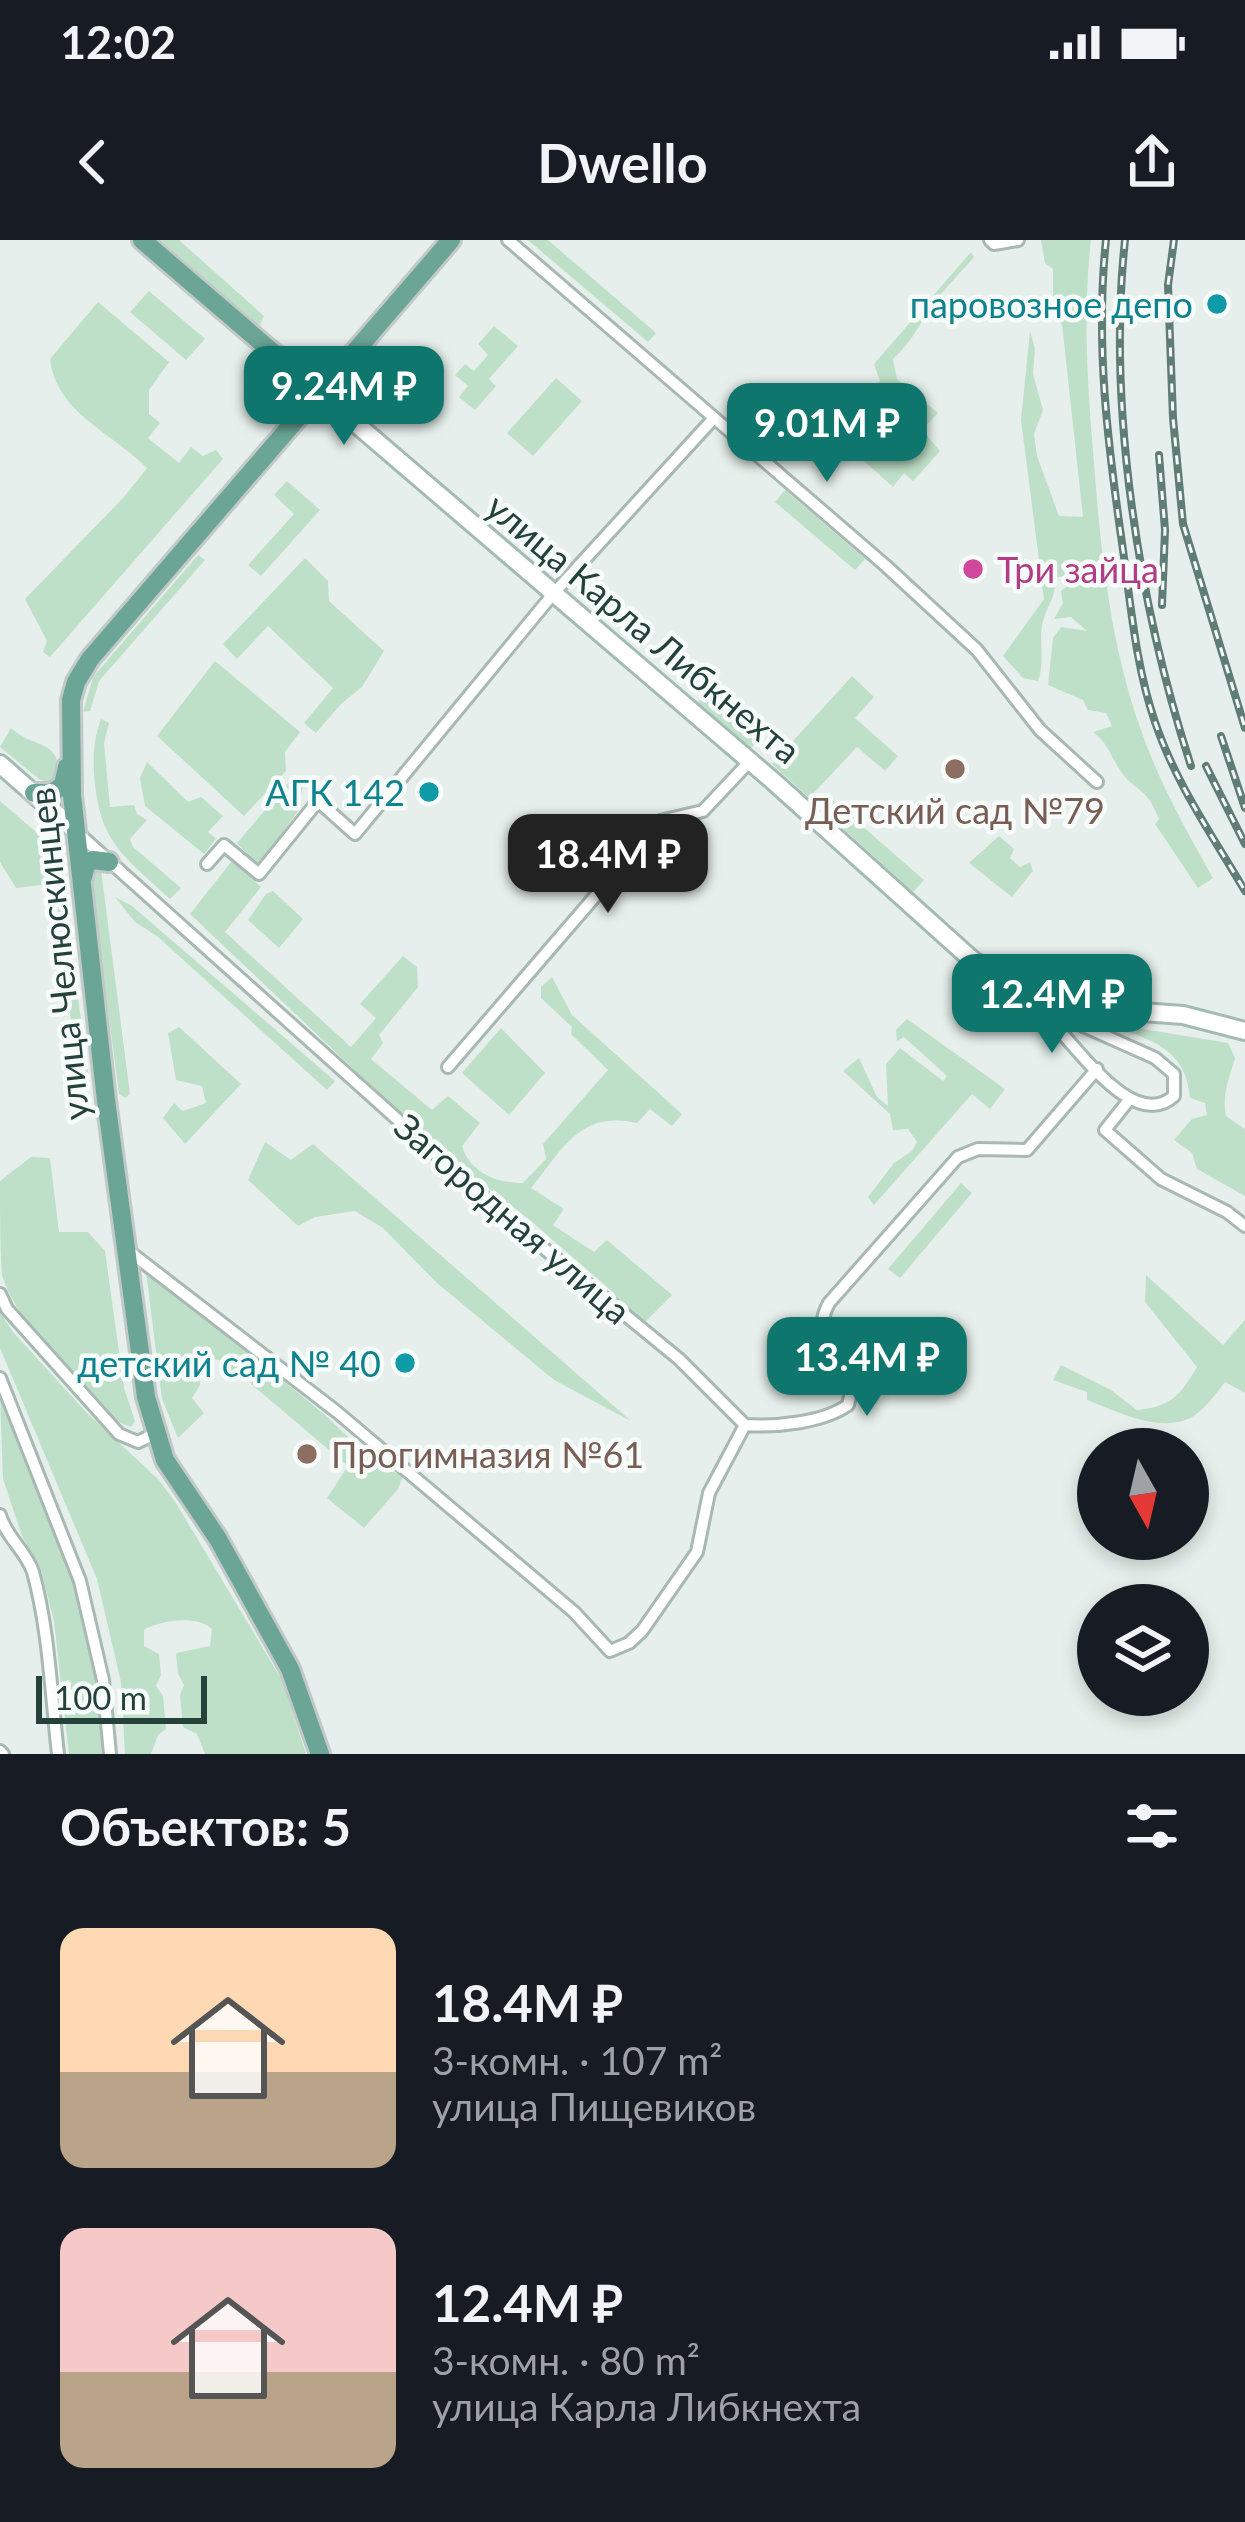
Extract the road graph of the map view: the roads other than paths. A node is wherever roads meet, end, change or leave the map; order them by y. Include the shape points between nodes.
1 (142, 240) edge
2 (451, 240) edge
3 (508, 240) edge
4 (990, 240) edge
5 (1018, 240) edge
6 (320, 393) junction
7 (714, 418) junction
8 (554, 594) junction
9 (69, 750) junction
10 (750, 761) junction
11 (0, 764) edge
12 (1097, 782) dead end
13 (34, 793) junction
14 (76, 831) junction
15 (109, 862) junction
16 (208, 864) dead end
17 (82, 882) junction
18 (1031, 1004) junction
19 (1051, 1016) junction
20 (1245, 1031) edge
21 (448, 1067) dead end
22 (1096, 1069) junction
23 (1129, 1100) junction
24 (1245, 1226) edge
25 (126, 1249) junction
26 (0, 1294) edge
27 (0, 1378) edge
28 (745, 1425) junction
29 (154, 1434) junction
30 (0, 1515) edge
31 (58, 1754) edge
32 (110, 1754) edge
33 (320, 1754) edge

1 - 6 main road, улица Карла Либкнехта
2 - 6 main road, улица Челюскинцев
3 - 7 street
4 - 5 street
6 - 8 street, улица Карла Либкнехта
6 - 9 main road, улица Челюскинцев via 90,659 71,700
7 - 8 street
7 - 12 street via 977,650 1040,730
8 - 10 street, улица Карла Либкнехта
8 - 16 street via 355,834 318,802 259,874 224,845
9 - 13 main road via 62,784
9 - 14 main road, улица Челюскинцев
10 - 18 street, улица Карла Либкнехта
10 - 21 street via 703,811 660,821
11 - 13 street
13 - 14 street
14 - 15 street, Загородная улица
14 - 17 main road, улица Челюскинцев
15 - 17 main road via 86,865
15 - 28 street, Загородная улица
17 - 25 main road, улица Челюскинцев
18 - 19 street, улица Карла Либкнехта
18 - 20 street via 1183,1015
19 - 22 street, улица Карла Либкнехта
19 - 23 street, улица Карла Либкнехта via 1136,1048 1174,1074 1168,1102
22 - 23 street, улица Карла Либкнехта
22 - 28 street via 1027,1150 958,1157 829,1303 821,1327 853,1383 848,1406
23 - 24 street via 1105,1130 1161,1179
25 - 28 street via 338,1412 610,1651 642,1631 698,1552 709,1493
25 - 29 main road, улица Челюскинцев
26 - 29 street via 119,1434 138,1442
27 - 32 street via 80,1581
29 - 33 main road, улица Челюскинцев via 290,1670
30 - 31 street via 38,1591

